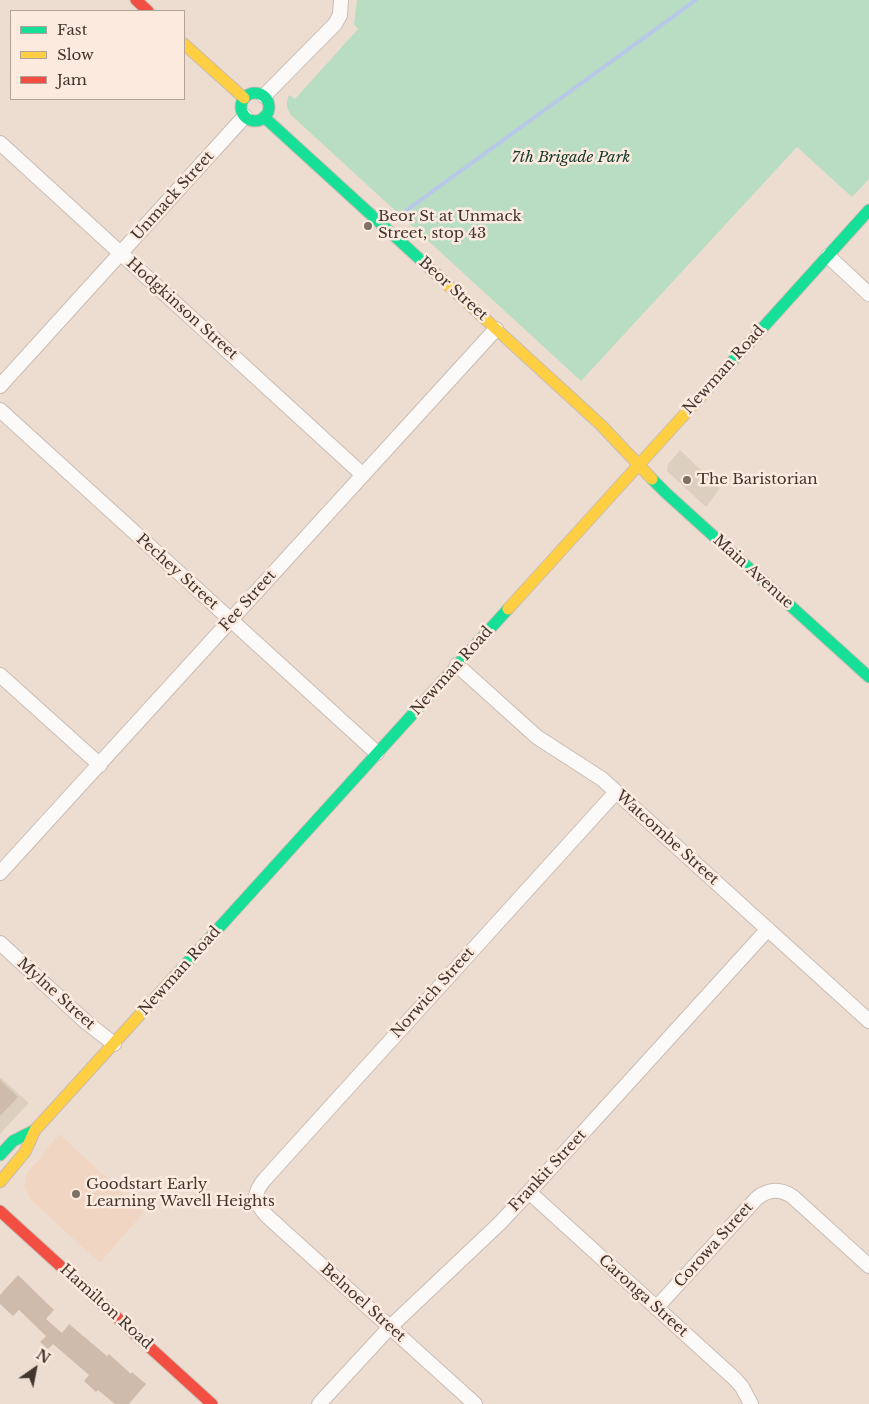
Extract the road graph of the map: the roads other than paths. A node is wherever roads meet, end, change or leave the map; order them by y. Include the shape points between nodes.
1 (136, 0) edge
2 (341, 0) edge
3 (147, 10) edge
4 (185, 45) edge
5 (264, 96) junction
6 (244, 98) junction
7 (245, 116) junction
8 (264, 117) junction
9 (0, 143) edge
10 (869, 210) edge
11 (121, 253) junction
12 (828, 256) junction
13 (869, 294) edge
14 (496, 329) junction
15 (0, 386) edge
16 (0, 392) edge
17 (0, 406) edge
18 (0, 410) edge
19 (639, 464) junction
20 (363, 475) junction
21 (231, 621) junction
22 (457, 665) junction
23 (0, 675) edge
24 (869, 677) edge
25 (377, 753) junction
26 (100, 765) junction
27 (616, 792) junction
28 (0, 873) edge
29 (768, 929) junction
30 (0, 943) edge
31 (869, 1021) edge
32 (114, 1044) junction
33 (35, 1130) junction
34 (0, 1156) edge
35 (0, 1182) edge
36 (529, 1192) junction
37 (256, 1198) joint
38 (0, 1210) edge
39 (869, 1266) edge
40 (656, 1308) junction
41 (390, 1327) junction
42 (212, 1404) edge
43 (319, 1404) edge
44 (475, 1404) edge
45 (751, 1404) edge

1 - 3 main road
2 - 5 street via 340,15 335,24
4 - 6 main road
5 - 6 main road via 251,93
5 - 8 main road via 269,109
6 - 7 main road via 241,108
7 - 8 main road via 252,121
7 - 11 street, Unmack Street
8 - 14 main road, Beor Street
9 - 11 street, Hodgkinson Street
10 - 12 main road, Newman Road
11 - 15 street, Unmack Street
11 - 20 street, Hodgkinson Street
12 - 13 street
12 - 19 main road, Newman Road
14 - 19 main road, Beor Street
14 - 20 street, Fee Street
16 - 17 street
18 - 21 street, Pechey Street
19 - 22 main road, Newman Road
19 - 24 main road, Main Avenue via 666,494
20 - 21 street, Fee Street
21 - 25 street, Pechey Street
21 - 26 street, Fee Street
22 - 25 main road, Newman Road
22 - 27 street, Watcombe Street via 537,737 586,768
23 - 26 street
25 - 32 main road, Newman Road
26 - 28 street, Fee Street
27 - 29 street, Watcombe Street
27 - 37 street, Norwich Street via 261,1184
29 - 31 street, Watcombe Street
29 - 36 street, Frankit Street
30 - 32 street, Mylne Street
32 - 33 main road, Newman Road
33 - 34 main road, Newman Road via 13,1141
33 - 35 main road, Newman Road via 25,1152
36 - 40 street, Caronga Street
36 - 41 street, Frankit Street
37 - 41 street, Belnoel Street via 267,1216
38 - 42 main road, Hamilton Road
39 - 40 street, Corowa Street via 793,1197 786,1192 770,1190 757,1198
40 - 45 street, Caronga Street via 742,1387
41 - 43 street, Frankit Street
41 - 44 street, Belnoel Street

